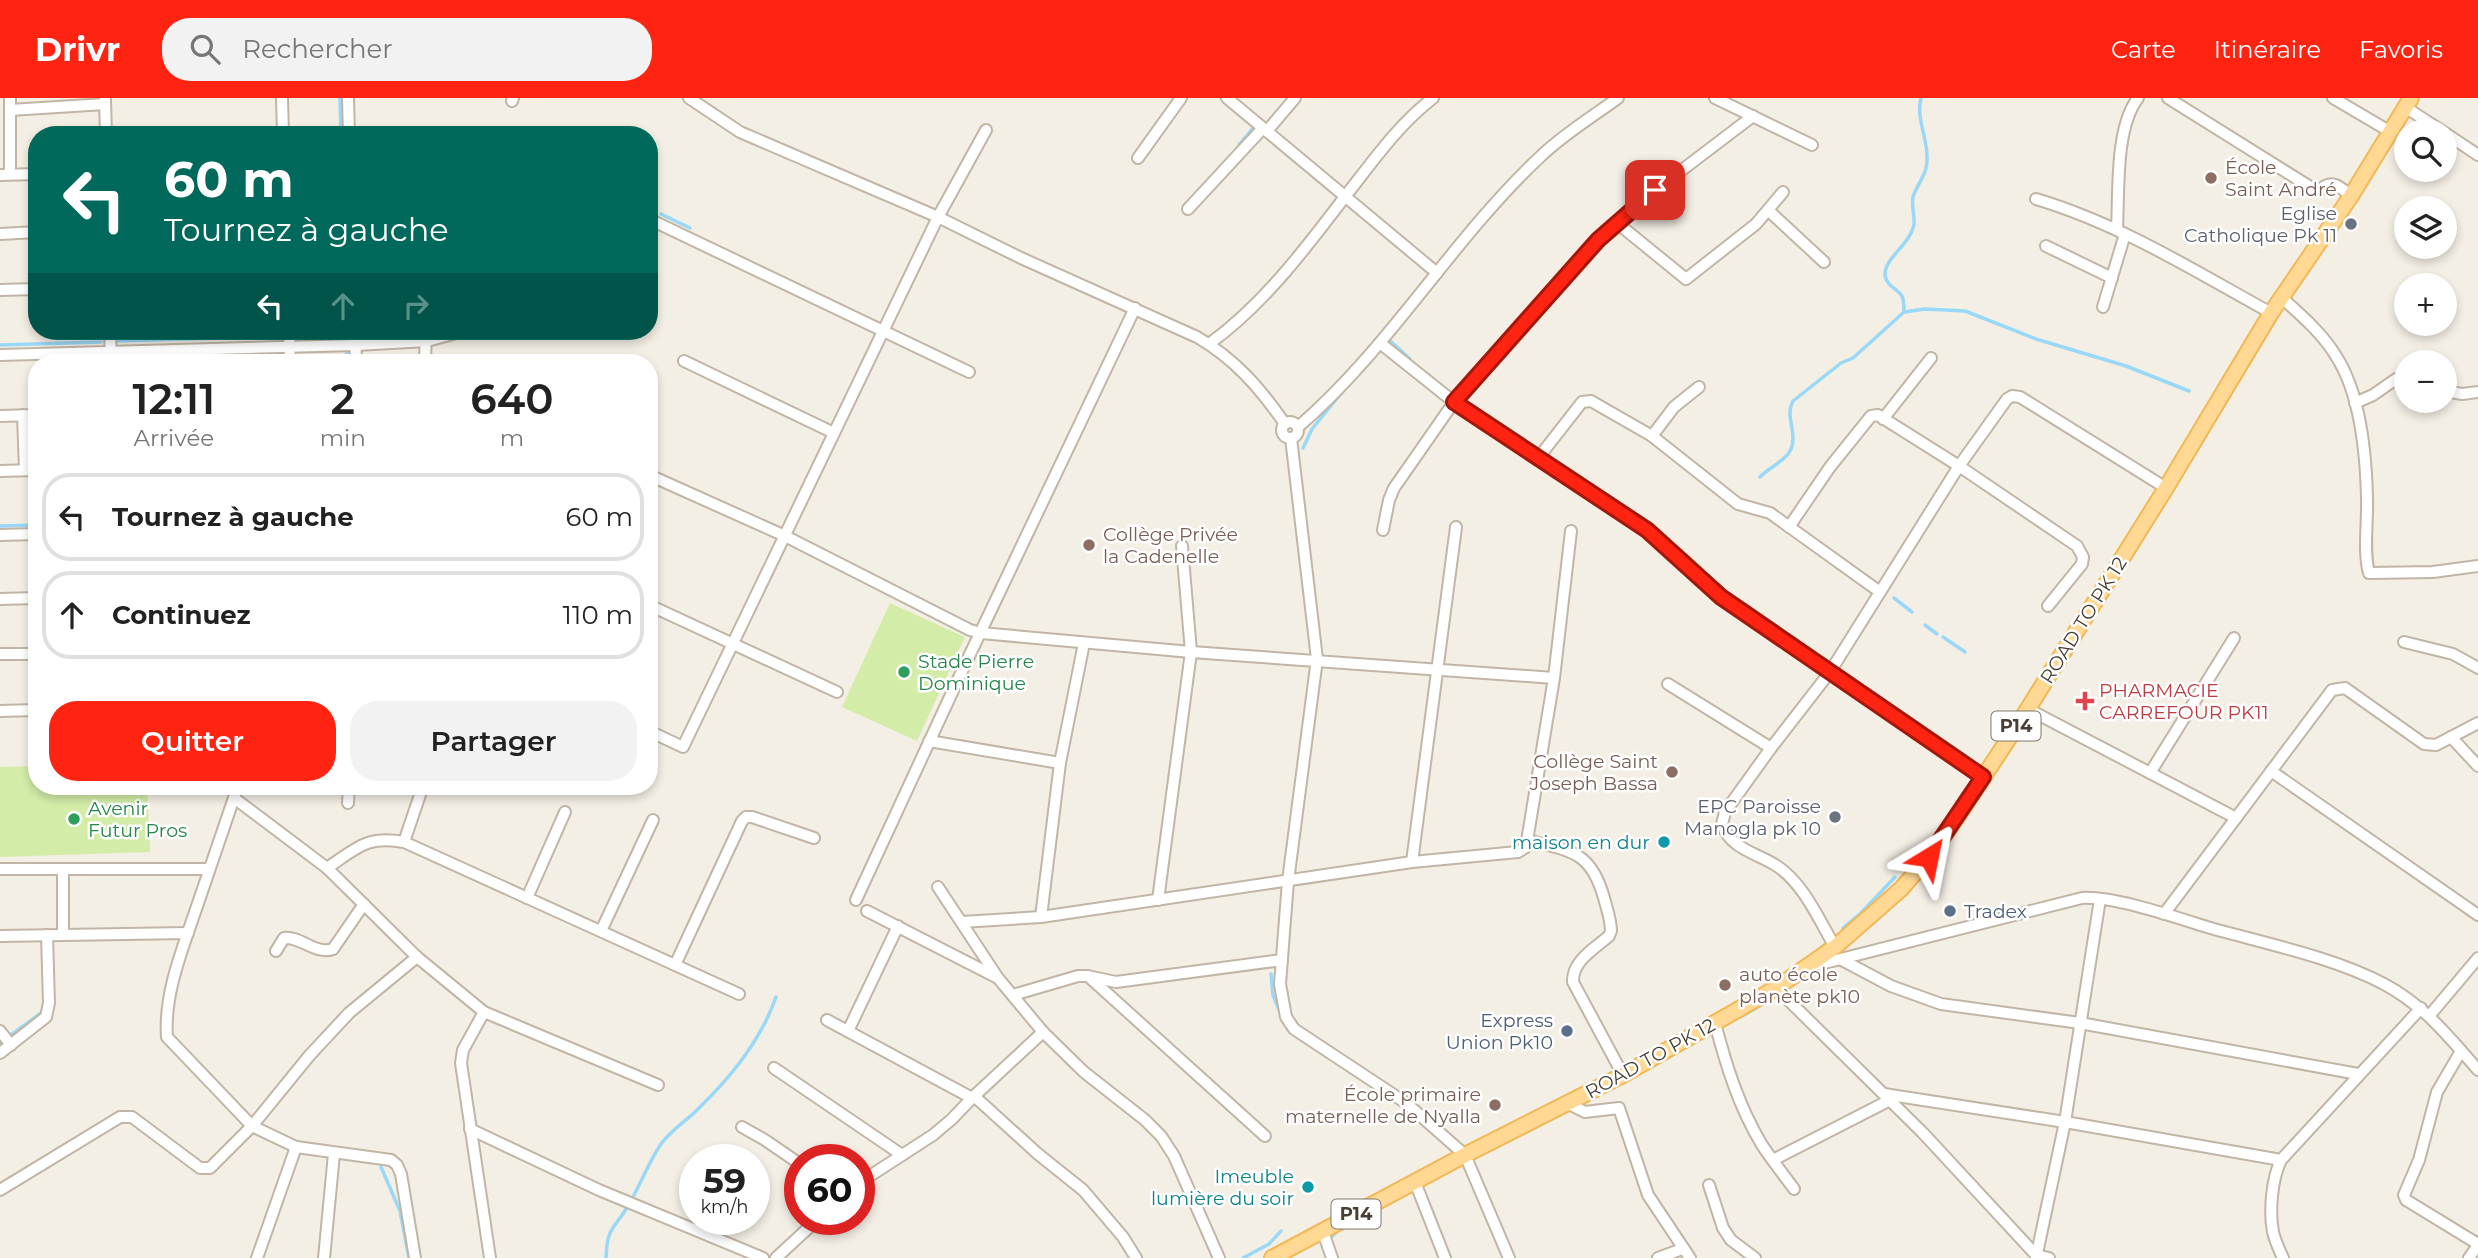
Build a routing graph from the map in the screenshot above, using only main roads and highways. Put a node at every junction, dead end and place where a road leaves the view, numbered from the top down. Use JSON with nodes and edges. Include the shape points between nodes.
{"nodes":[{"id":1,"x":2408,"y":103,"type":"edge"},
{"id":2,"x":1272,"y":1258,"type":"edge"}],
"edges":[{"from":1,"to":2,"type":"main road","name":"ROAD TO PK 12","number":"P14","via":[[2281,297],[1959,814],[1916,873],[1839,954],[1623,1075]]}]}
